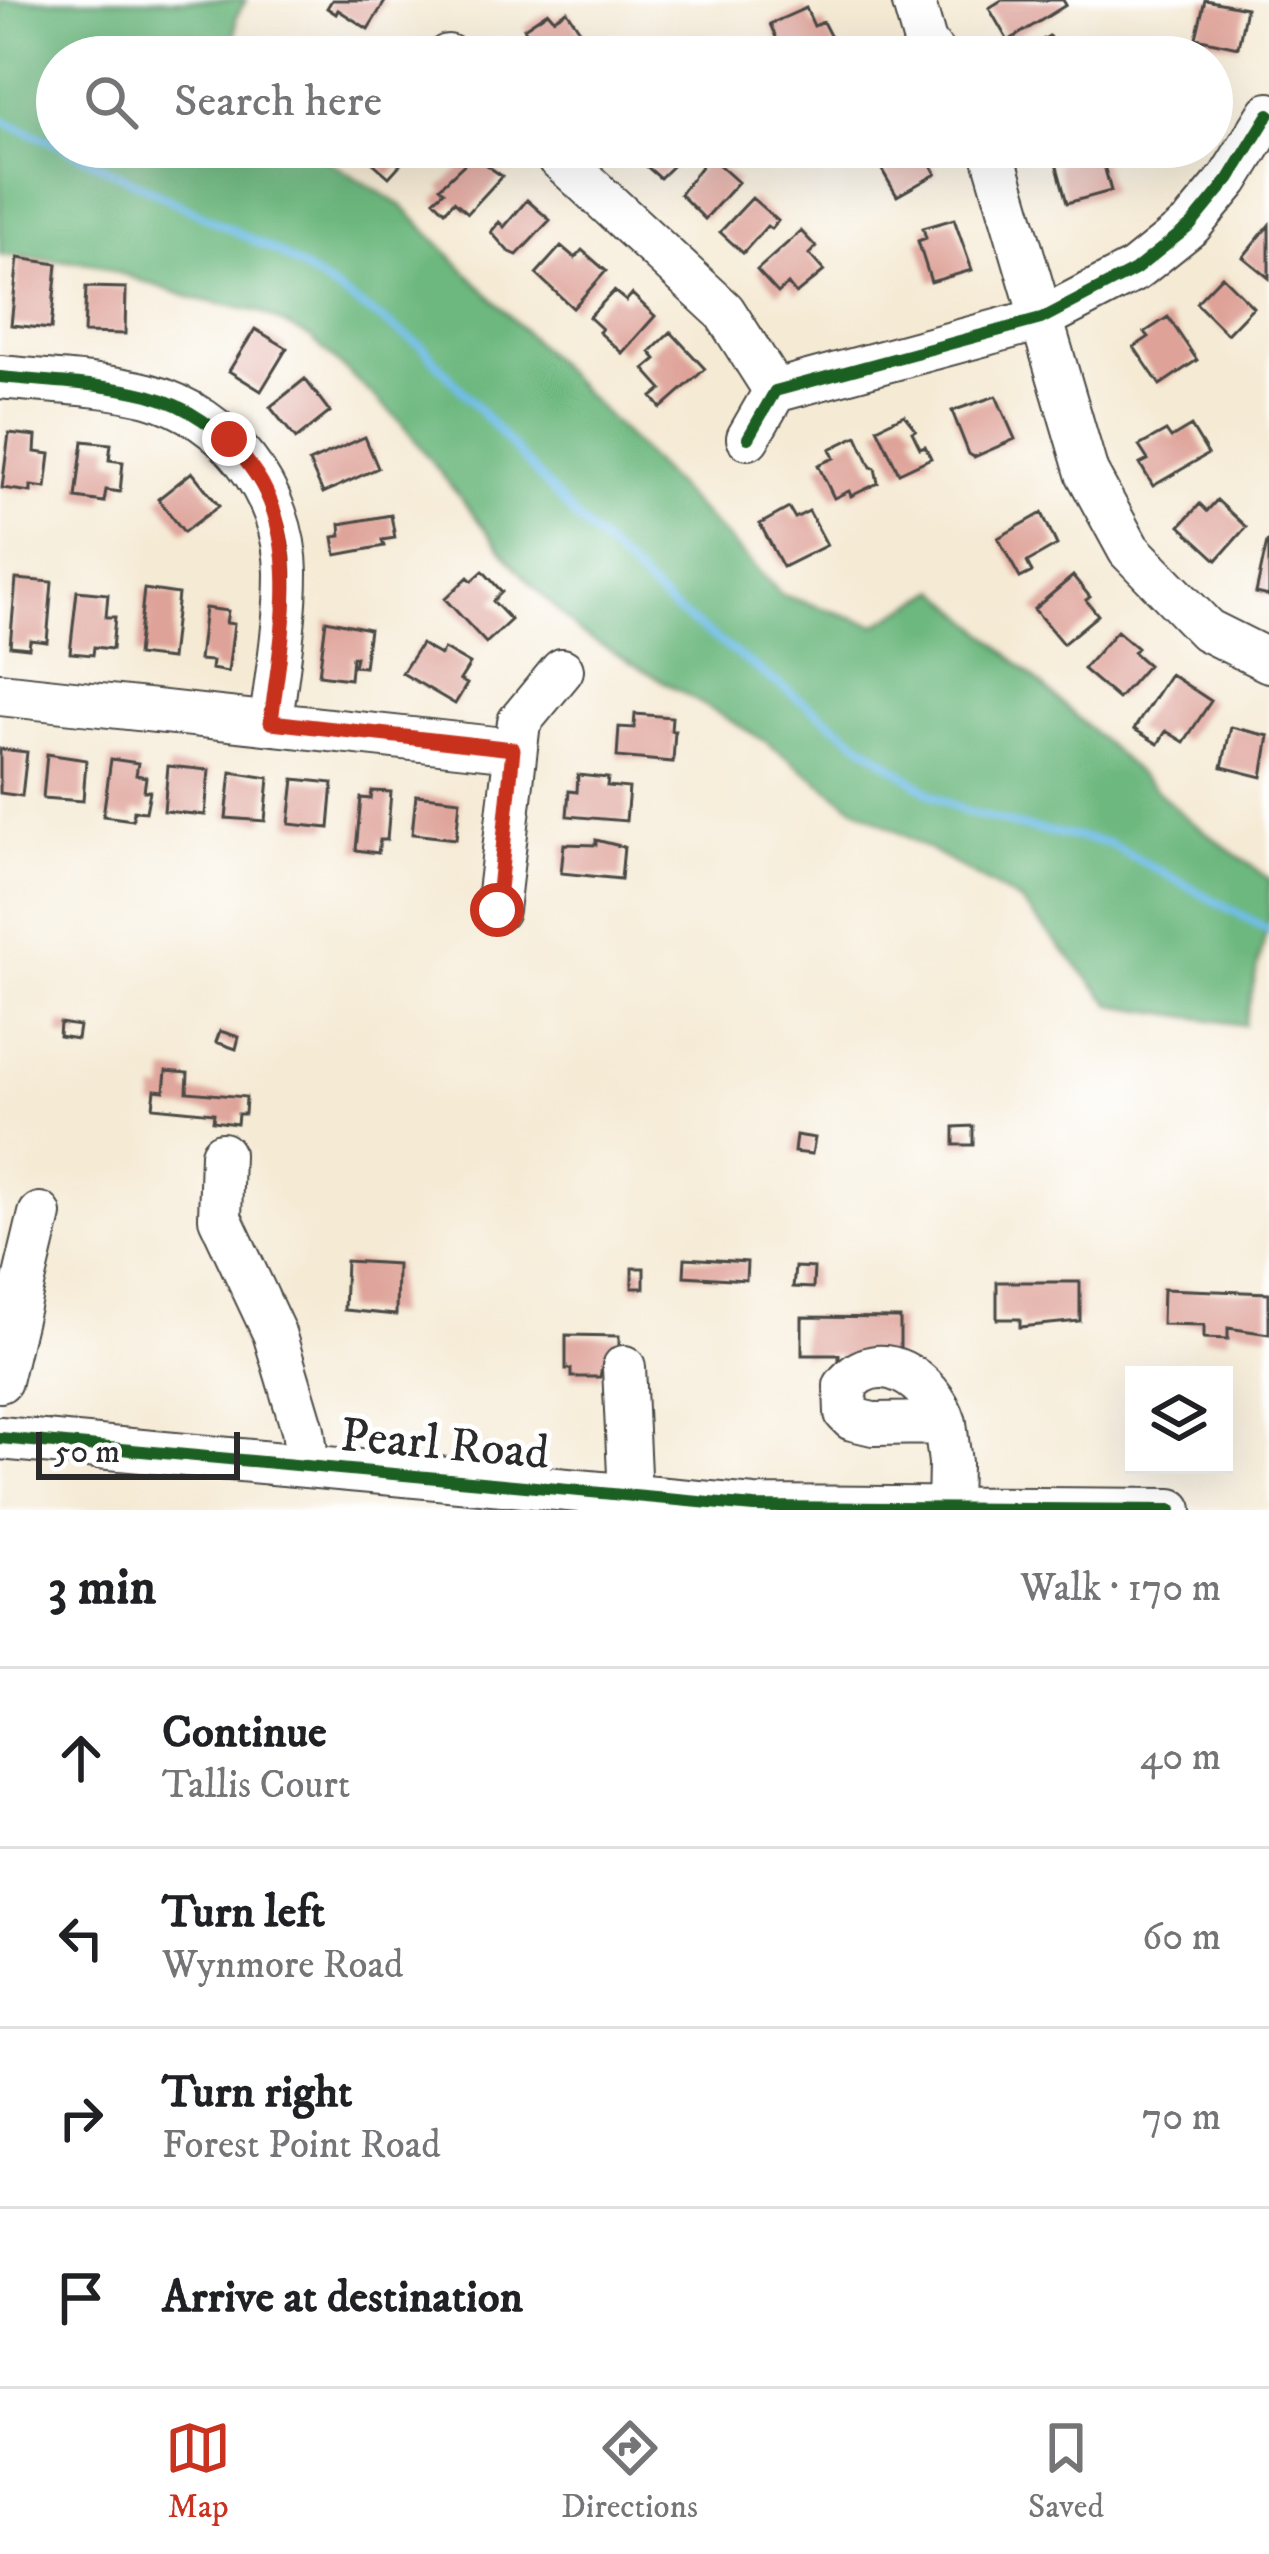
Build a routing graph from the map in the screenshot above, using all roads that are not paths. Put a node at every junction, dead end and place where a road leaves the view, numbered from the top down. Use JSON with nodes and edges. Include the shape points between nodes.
{"nodes":[{"id":1,"x":913,"y":0,"type":"edge"},
{"id":2,"x":923,"y":36,"type":"edge"},
{"id":3,"x":1269,"y":114,"type":"edge"},
{"id":4,"x":570,"y":168,"type":"edge"},
{"id":5,"x":997,"y":168,"type":"edge"},
{"id":6,"x":1041,"y":319,"type":"junction"},
{"id":7,"x":0,"y":377,"type":"edge"},
{"id":8,"x":775,"y":391,"type":"junction"},
{"id":9,"x":748,"y":438,"type":"dead end"},
{"id":10,"x":1269,"y":661,"type":"edge"},
{"id":11,"x":562,"y":670,"type":"dead end"},
{"id":12,"x":0,"y":694,"type":"edge"},
{"id":13,"x":271,"y":722,"type":"junction"},
{"id":14,"x":513,"y":749,"type":"junction"},
{"id":15,"x":497,"y":910,"type":"dead end"},
{"id":16,"x":222,"y":1154,"type":"dead end"},
{"id":17,"x":40,"y":1214,"type":"dead end"},
{"id":18,"x":625,"y":1366,"type":"dead end"},
{"id":19,"x":0,"y":1381,"type":"edge"},
{"id":20,"x":945,"y":1423,"type":"dead end"},
{"id":21,"x":0,"y":1438,"type":"edge"},
{"id":22,"x":308,"y":1466,"type":"junction"},
{"id":23,"x":630,"y":1496,"type":"junction"},
{"id":24,"x":950,"y":1508,"type":"edge"},
{"id":25,"x":1171,"y":1510,"type":"edge"}],
"edges":[{"from":1,"to":2,"type":"street"},
{"from":3,"to":6,"type":"street","via":[[1192,225],[1135,270]]},
{"from":4,"to":8,"type":"street","via":[[724,311]]},
{"from":5,"to":6,"type":"street"},
{"from":6,"to":8,"type":"street"},
{"from":6,"to":10,"type":"street","via":[[1088,473],[1129,550],[1207,630]]},
{"from":7,"to":13,"type":"street","via":[[147,395],[185,408],[229,439],[262,484],[286,568]]},
{"from":8,"to":9,"type":"street"},
{"from":11,"to":14,"type":"street","via":[[519,722]]},
{"from":12,"to":13,"type":"street"},
{"from":13,"to":14,"type":"street"},
{"from":14,"to":15,"type":"street"},
{"from":16,"to":22,"type":"street","via":[[220,1218],[274,1333]]},
{"from":17,"to":19,"type":"street"},
{"from":18,"to":23,"type":"street"},
{"from":20,"to":24,"type":"street"},
{"from":21,"to":22,"type":"street","name":"Pearl Road"},
{"from":22,"to":23,"type":"street","name":"Pearl Road"},
{"from":23,"to":24,"type":"street","name":"Pearl Road","via":[[754,1507]]},
{"from":24,"to":25,"type":"street","name":"Pearl Road"}]}
